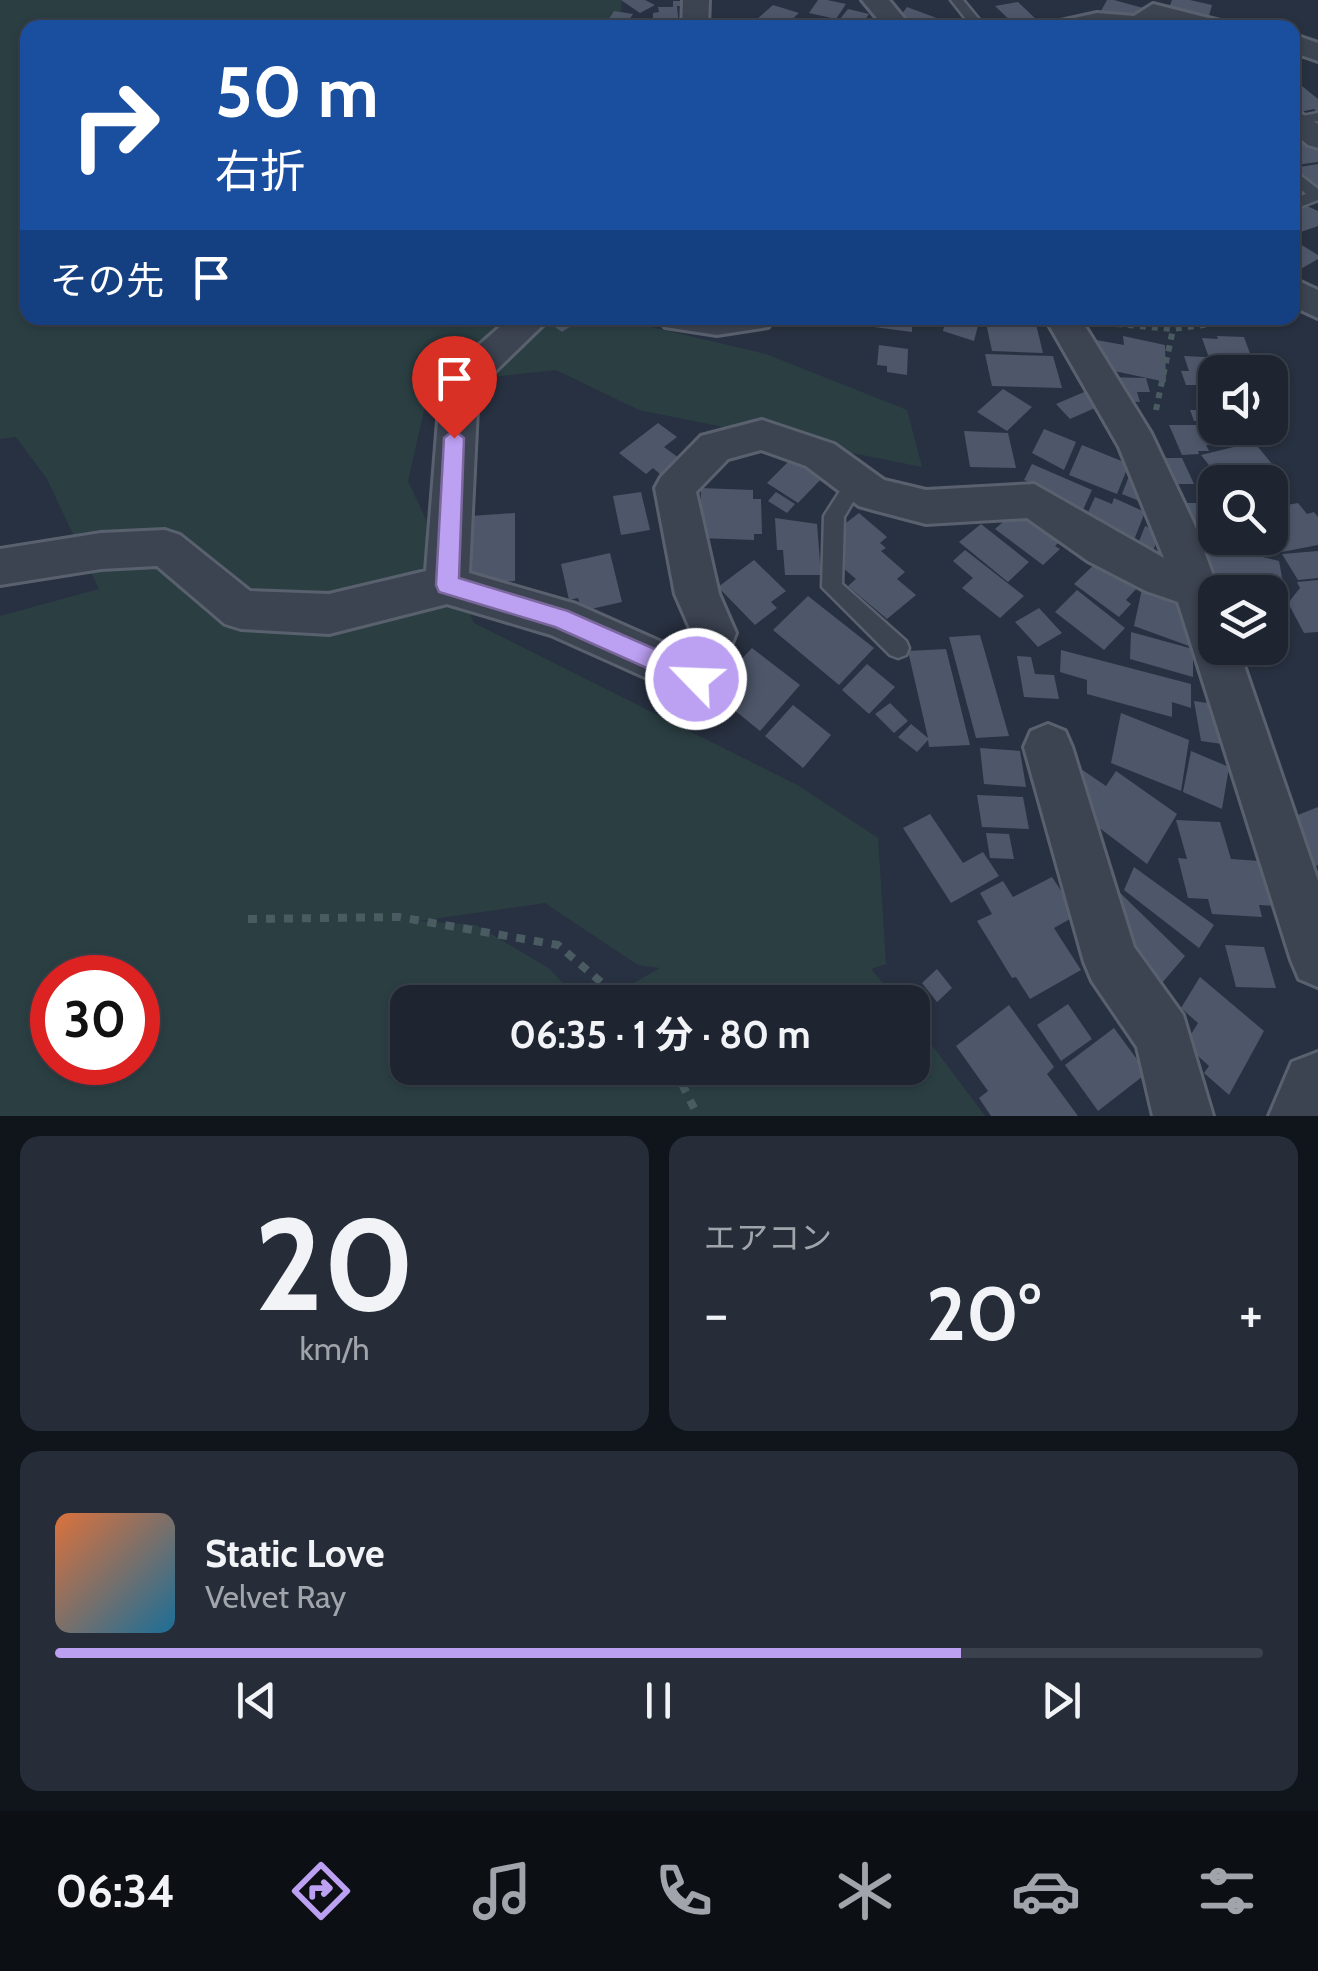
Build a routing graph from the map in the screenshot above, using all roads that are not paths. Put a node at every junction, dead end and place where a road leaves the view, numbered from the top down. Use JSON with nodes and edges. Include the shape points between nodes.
{"nodes":[{"id":1,"x":875,"y":0,"type":"edge"},
{"id":2,"x":958,"y":0,"type":"edge"},
{"id":3,"x":892,"y":20,"type":"edge"},
{"id":4,"x":974,"y":20,"type":"edge"},
{"id":5,"x":1144,"y":20,"type":"edge"},
{"id":6,"x":1184,"y":20,"type":"edge"},
{"id":7,"x":1300,"y":180,"type":"edge"},
{"id":8,"x":1300,"y":202,"type":"edge"},
{"id":9,"x":524,"y":325,"type":"edge"},
{"id":10,"x":1068,"y":325,"type":"edge"},
{"id":11,"x":856,"y":482,"type":"junction"},
{"id":12,"x":0,"y":567,"type":"edge"},
{"id":13,"x":447,"y":585,"type":"junction"},
{"id":14,"x":1196,"y":589,"type":"junction"},
{"id":15,"x":1198,"y":595,"type":"edge"},
{"id":16,"x":898,"y":648,"type":"dead end"},
{"id":17,"x":1221,"y":665,"type":"edge"},
{"id":18,"x":1048,"y":747,"type":"dead end"},
{"id":19,"x":1318,"y":960,"type":"edge"},
{"id":20,"x":1318,"y":1088,"type":"edge"},
{"id":21,"x":1183,"y":1116,"type":"edge"},
{"id":22,"x":1306,"y":1116,"type":"edge"}],
"edges":[{"from":1,"to":3,"type":"street"},
{"from":2,"to":4,"type":"lane"},
{"from":5,"to":6,"type":"street","via":[[1153,12]]},
{"from":7,"to":8,"type":"lane","via":[[1316,195]]},
{"from":9,"to":13,"type":"street","via":[[460,383]]},
{"from":10,"to":14,"type":"street","via":[[1126,424]]},
{"from":11,"to":13,"type":"street","via":[[820,455],[762,435],[714,447],[675,488],[698,594],[714,633],[696,679],[560,618]]},
{"from":11,"to":14,"type":"street","via":[[872,494],[926,507],[1034,501],[1102,548]]},
{"from":11,"to":16,"type":"lane","via":[[834,516],[832,588]]},
{"from":12,"to":13,"type":"street","via":[[165,548],[241,610],[330,614]]},
{"from":14,"to":15,"type":"street"},
{"from":17,"to":19,"type":"street"},
{"from":18,"to":21,"type":"street","via":[[1111,962],[1163,1035]]},
{"from":20,"to":22,"type":"street"}]}
